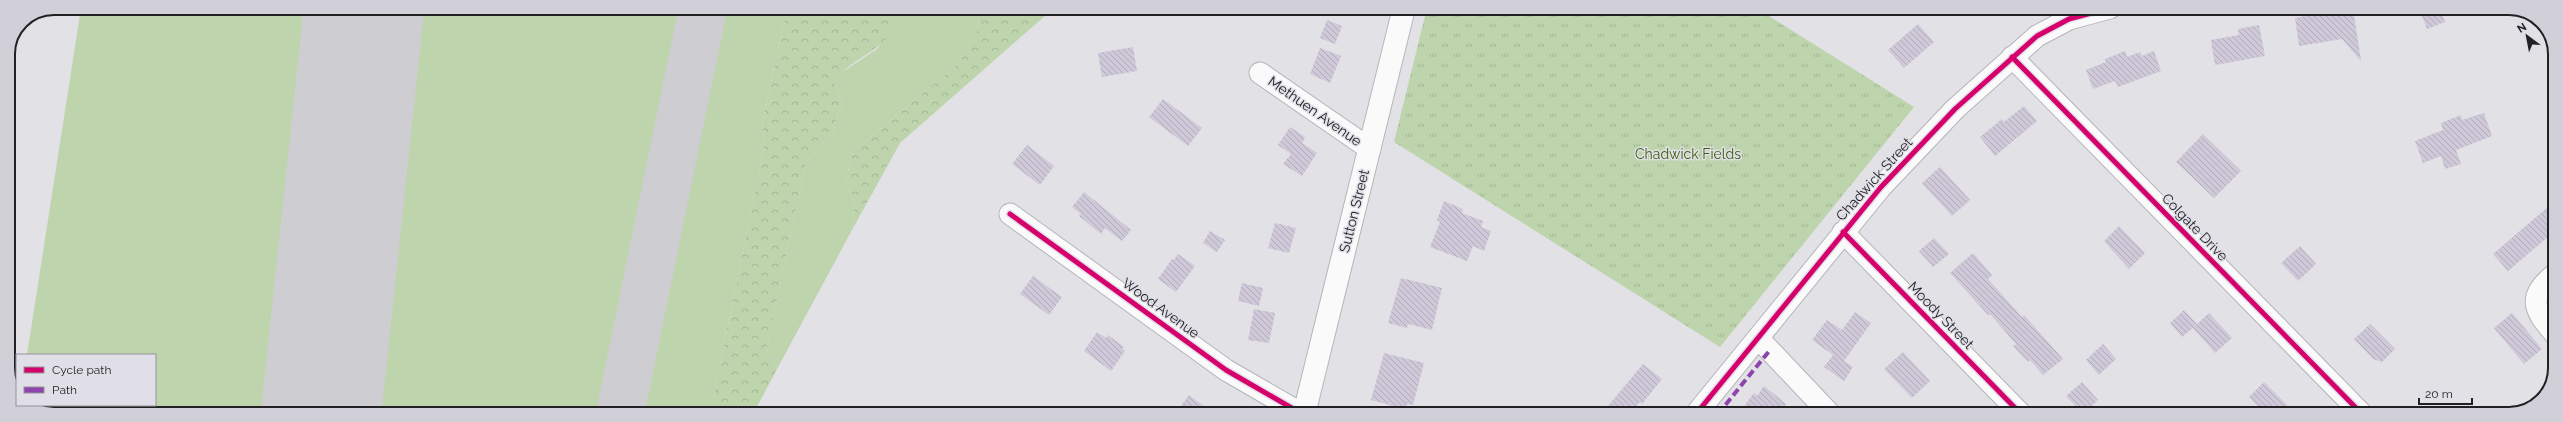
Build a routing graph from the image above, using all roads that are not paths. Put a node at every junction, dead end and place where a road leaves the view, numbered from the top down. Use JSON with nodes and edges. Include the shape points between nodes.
{"nodes":[{"id":1,"x":1402,"y":15,"type":"edge"},
{"id":2,"x":2084,"y":15,"type":"edge"},
{"id":3,"x":2012,"y":56,"type":"junction"},
{"id":4,"x":1260,"y":73,"type":"dead end"},
{"id":5,"x":1370,"y":149,"type":"junction"},
{"id":6,"x":1010,"y":214,"type":"dead end"},
{"id":7,"x":1843,"y":232,"type":"junction"},
{"id":8,"x":2548,"y":282,"type":"edge"},
{"id":9,"x":2548,"y":326,"type":"edge"},
{"id":10,"x":1759,"y":339,"type":"junction"},
{"id":11,"x":1291,"y":407,"type":"edge"},
{"id":12,"x":1305,"y":407,"type":"edge"},
{"id":13,"x":1702,"y":407,"type":"edge"},
{"id":14,"x":1823,"y":407,"type":"edge"},
{"id":15,"x":2014,"y":407,"type":"edge"},
{"id":16,"x":2355,"y":407,"type":"edge"}],
"edges":[{"from":1,"to":5,"type":"highway","name":"Sutton Street"},
{"from":2,"to":3,"type":"street","name":"Chadwick Street","via":[[2069,19],[2037,36]]},
{"from":3,"to":7,"type":"street","name":"Chadwick Street","via":[[1912,153]]},
{"from":3,"to":16,"type":"street","name":"Colgate Drive"},
{"from":4,"to":5,"type":"street","name":"Methuen Avenue"},
{"from":5,"to":12,"type":"highway","name":"Sutton Street"},
{"from":6,"to":11,"type":"street","name":"Wood Avenue","via":[[1226,370]]},
{"from":7,"to":10,"type":"street","name":"Chadwick Street"},
{"from":7,"to":15,"type":"street","name":"Moody Street"},
{"from":8,"to":9,"type":"street","via":[[2537,294],[2535,306],[2539,316]]},
{"from":10,"to":13,"type":"street","name":"Chadwick Street"},
{"from":10,"to":14,"type":"street"}]}
